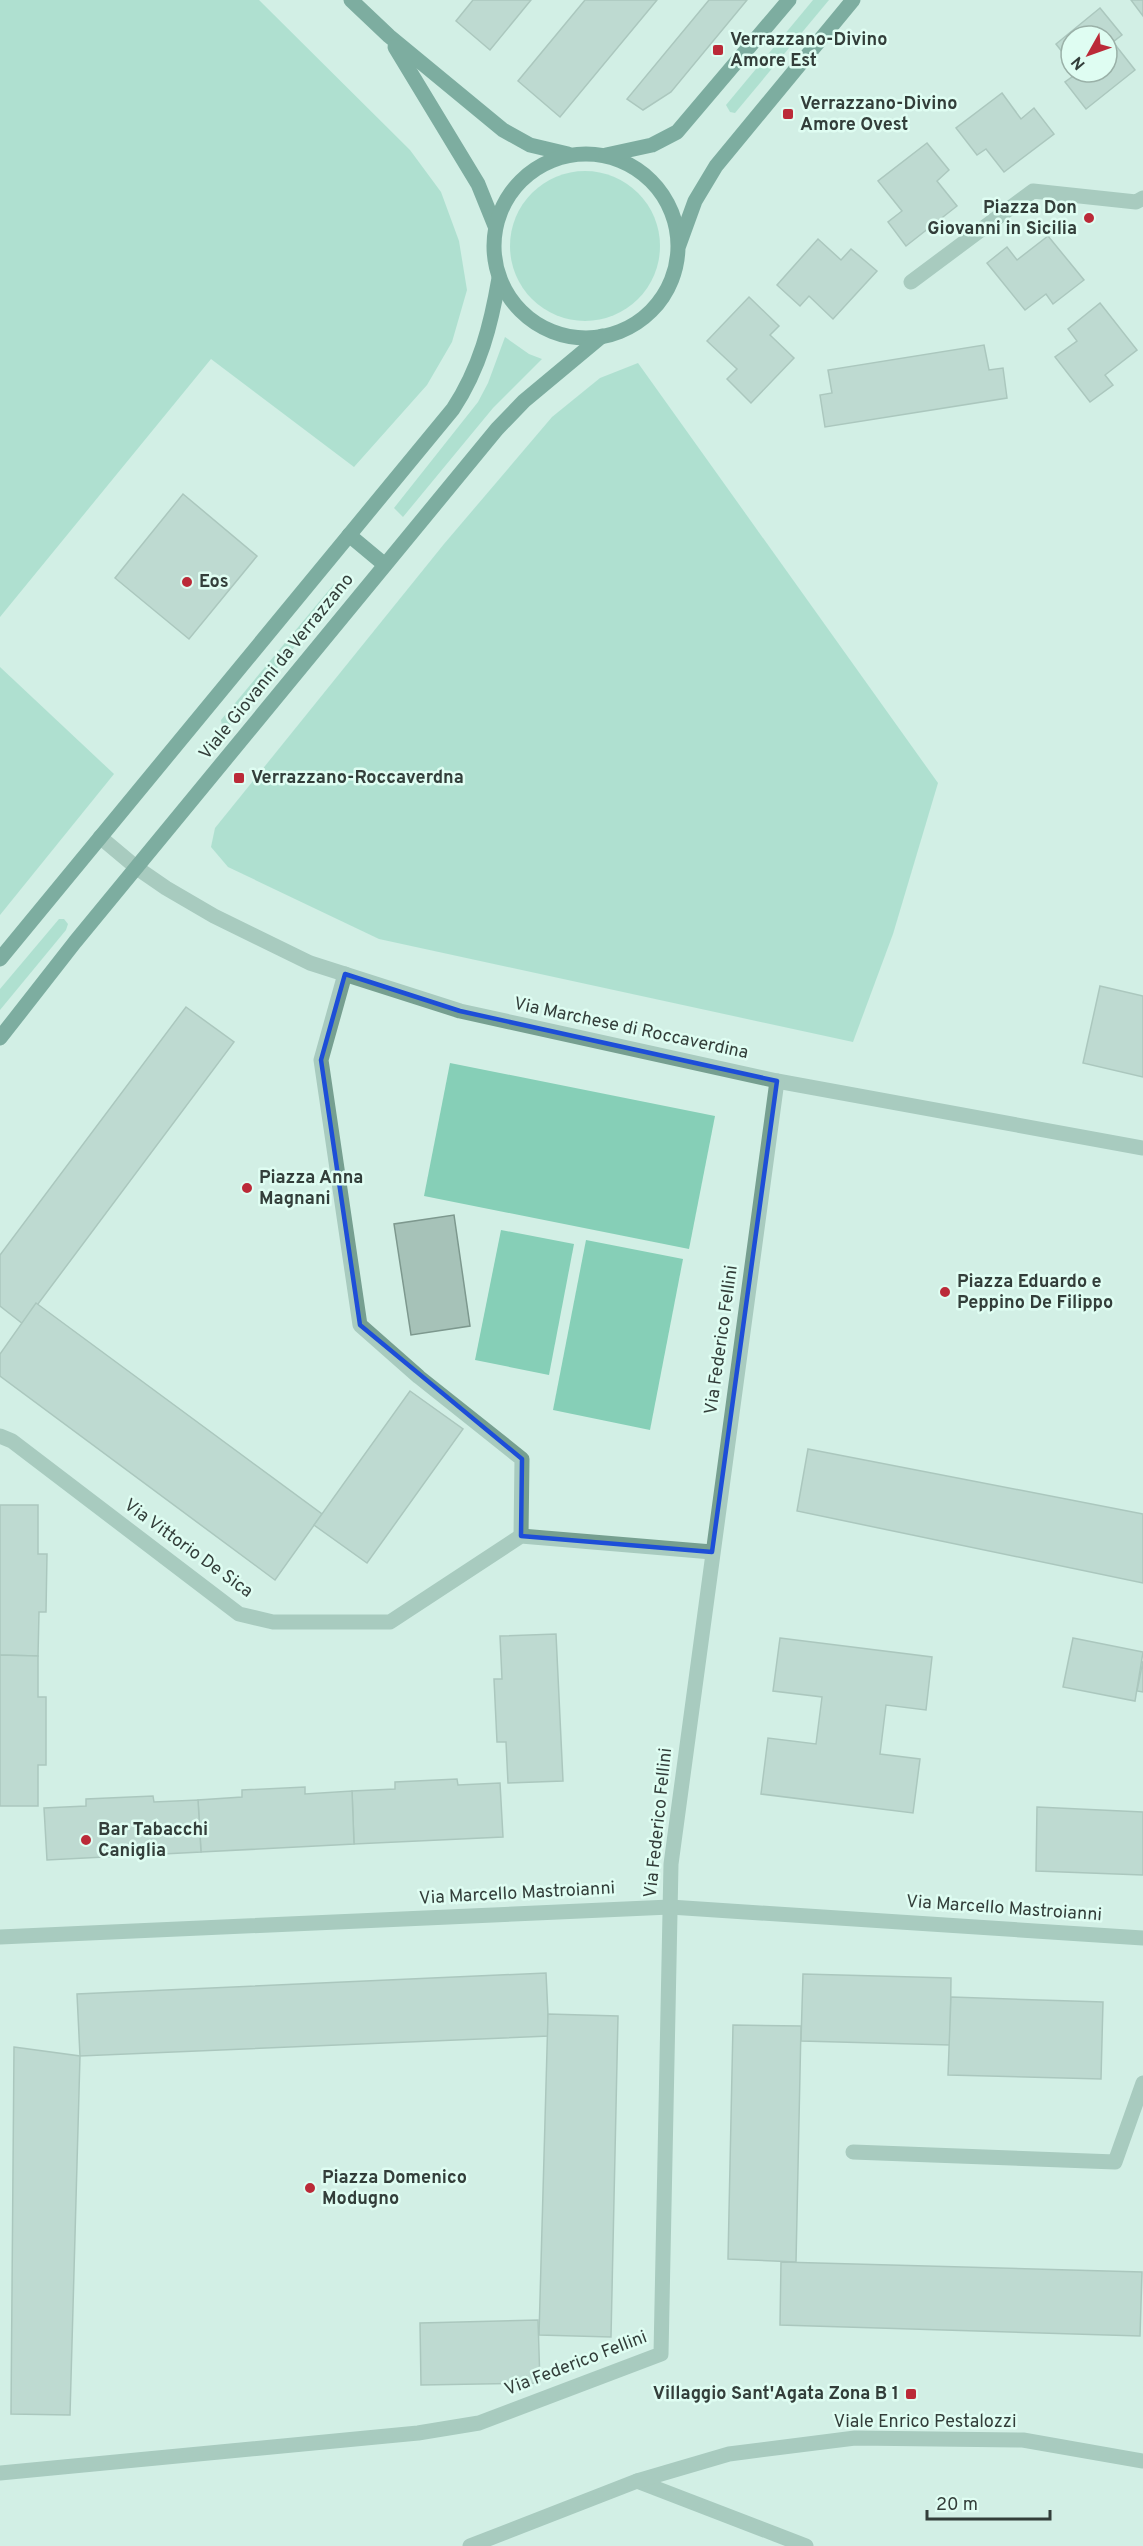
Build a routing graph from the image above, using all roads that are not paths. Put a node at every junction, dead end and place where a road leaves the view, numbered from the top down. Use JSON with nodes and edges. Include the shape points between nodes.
{"nodes":[{"id":1,"x":351,"y":0,"type":"edge"},
{"id":2,"x":789,"y":0,"type":"edge"},
{"id":3,"x":853,"y":0,"type":"edge"},
{"id":4,"x":389,"y":36,"type":"junction"},
{"id":5,"x":569,"y":154,"type":"junction"},
{"id":6,"x":606,"y":155,"type":"junction"},
{"id":7,"x":1143,"y":198,"type":"edge"},
{"id":8,"x":495,"y":225,"type":"junction"},
{"id":9,"x":678,"y":247,"type":"junction"},
{"id":10,"x":499,"y":278,"type":"junction"},
{"id":11,"x":912,"y":282,"type":"dead end"},
{"id":12,"x":602,"y":336,"type":"junction"},
{"id":13,"x":349,"y":535,"type":"junction"},
{"id":14,"x":385,"y":565,"type":"junction"},
{"id":15,"x":100,"y":837,"type":"junction"},
{"id":16,"x":137,"y":868,"type":"junction"},
{"id":17,"x":0,"y":959,"type":"edge"},
{"id":18,"x":345,"y":974,"type":"junction"},
{"id":19,"x":0,"y":1038,"type":"edge"},
{"id":20,"x":777,"y":1081,"type":"junction"},
{"id":21,"x":1143,"y":1148,"type":"edge"},
{"id":22,"x":0,"y":1436,"type":"edge"},
{"id":23,"x":521,"y":1536,"type":"junction"},
{"id":24,"x":712,"y":1552,"type":"junction"},
{"id":25,"x":670,"y":1907,"type":"junction"},
{"id":26,"x":0,"y":1937,"type":"edge"},
{"id":27,"x":1143,"y":1938,"type":"edge"},
{"id":28,"x":1143,"y":2083,"type":"edge"},
{"id":29,"x":853,"y":2152,"type":"dead end"},
{"id":30,"x":1143,"y":2461,"type":"edge"},
{"id":31,"x":0,"y":2473,"type":"edge"},
{"id":32,"x":637,"y":2481,"type":"junction"},
{"id":33,"x":470,"y":2546,"type":"edge"},
{"id":34,"x":806,"y":2546,"type":"edge"}],
"edges":[{"from":1,"to":4,"type":"main road"},
{"from":2,"to":6,"type":"main road","via":[[677,132],[652,146]]},
{"from":3,"to":9,"type":"main road","via":[[716,166],[695,201]]},
{"from":4,"to":5,"type":"main road","via":[[503,130],[530,145]]},
{"from":4,"to":8,"type":"main road","via":[[478,184]]},
{"from":5,"to":6,"type":"main road"},
{"from":5,"to":8,"type":"main road","via":[[548,160],[514,187]]},
{"from":6,"to":9,"type":"main road","via":[[626,162],[658,188],[676,226]]},
{"from":7,"to":11,"type":"street","via":[[1136,202],[1033,191]]},
{"from":8,"to":10,"type":"main road","via":[[493,243]]},
{"from":9,"to":12,"type":"main road","via":[[672,279],[656,306],[632,326]]},
{"from":10,"to":12,"type":"main road","via":[[519,309],[548,330],[584,338]]},
{"from":10,"to":13,"type":"main road","name":"Viale Giovanni da Verrazzano","via":[[489,330],[468,386],[453,410]]},
{"from":12,"to":14,"type":"main road","name":"Viale Giovanni da Verrazzano","via":[[504,422]]},
{"from":13,"to":14,"type":"main road"},
{"from":13,"to":15,"type":"main road","name":"Viale Giovanni da Verrazzano"},
{"from":14,"to":16,"type":"main road","name":"Viale Giovanni da Verrazzano"},
{"from":15,"to":16,"type":"street","name":"Via Marchese di Roccaverdina"},
{"from":15,"to":17,"type":"main road","name":"Viale Giovanni da Verrazzano"},
{"from":16,"to":18,"type":"street","name":"Via Marchese di Roccaverdina","via":[[214,916],[310,963]]},
{"from":16,"to":19,"type":"main road","name":"Viale Giovanni da Verrazzano"},
{"from":18,"to":20,"type":"street","name":"Via Marchese di Roccaverdina","via":[[460,1011]]},
{"from":18,"to":23,"type":"street","via":[[321,1060],[360,1325],[418,1377],[522,1459]]},
{"from":20,"to":21,"type":"street","name":"Via Marchese di Roccaverdina"},
{"from":20,"to":24,"type":"street","name":"Via Federico Fellini"},
{"from":22,"to":23,"type":"street","name":"Via Vittorio De Sica","via":[[12,1441],[239,1614],[273,1622],[390,1622]]},
{"from":23,"to":24,"type":"street"},
{"from":24,"to":25,"type":"street","name":"Via Federico Fellini","via":[[671,1864]]},
{"from":25,"to":26,"type":"street","name":"Via Marcello Mastroianni"},
{"from":25,"to":27,"type":"street","name":"Via Marcello Mastroianni"},
{"from":25,"to":31,"type":"street","name":"Via Federico Fellini","via":[[661,2354],[479,2422],[418,2433]]},
{"from":28,"to":29,"type":"street","via":[[1115,2162]]},
{"from":30,"to":32,"type":"street","name":"Viale Enrico Pestalozzi","via":[[1023,2440],[855,2438],[729,2454]]},
{"from":32,"to":33,"type":"street","name":"Viale Enrico Pestalozzi"},
{"from":32,"to":34,"type":"street"}]}
